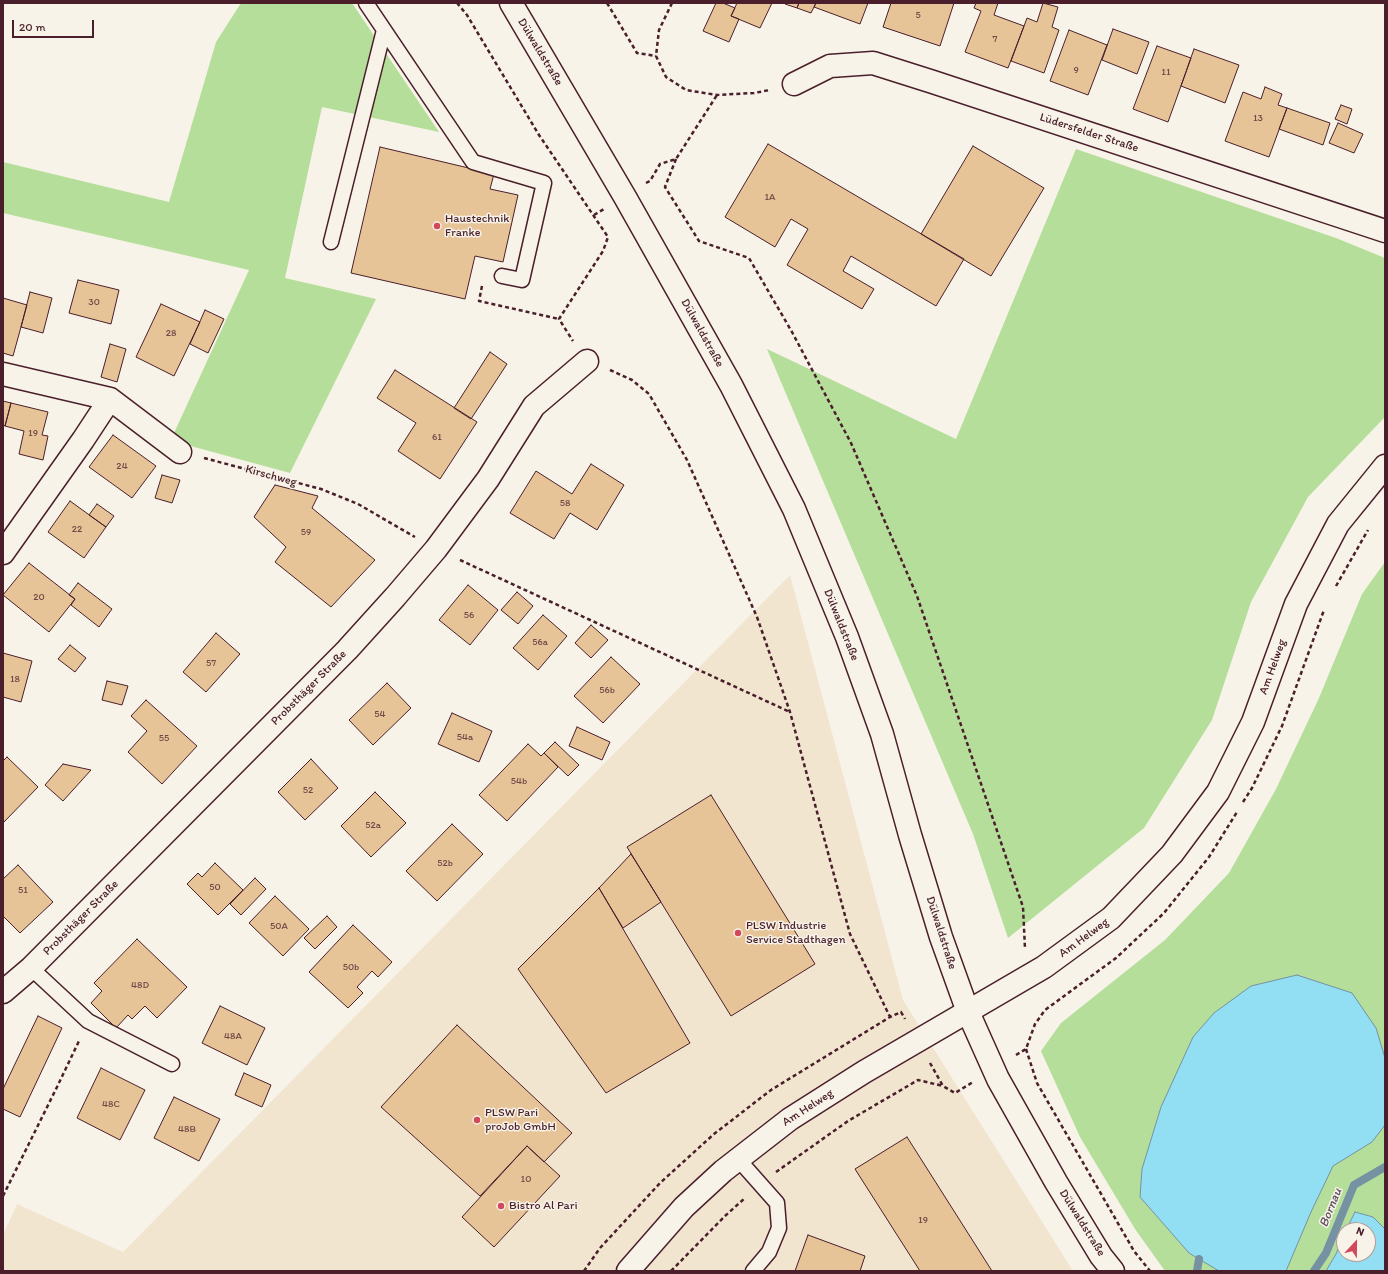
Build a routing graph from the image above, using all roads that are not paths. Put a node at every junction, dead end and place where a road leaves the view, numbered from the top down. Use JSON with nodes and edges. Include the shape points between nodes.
{"nodes":[{"id":1,"x":366,"y":3,"type":"edge"},
{"id":2,"x":511,"y":3,"type":"edge"},
{"id":3,"x":384,"y":30,"type":"junction"},
{"id":4,"x":794,"y":84,"type":"road end"},
{"id":5,"x":1385,"y":231,"type":"edge"},
{"id":6,"x":332,"y":242,"type":"dead end"},
{"id":7,"x":502,"y":276,"type":"dead end"},
{"id":8,"x":587,"y":361,"type":"road end"},
{"id":9,"x":3,"y":374,"type":"edge"},
{"id":10,"x":110,"y":399,"type":"junction"},
{"id":11,"x":180,"y":452,"type":"road end"},
{"id":12,"x":1385,"y":466,"type":"edge"},
{"id":13,"x":3,"y":553,"type":"edge"},
{"id":14,"x":31,"y":968,"type":"junction"},
{"id":15,"x":3,"y":992,"type":"edge"},
{"id":16,"x":968,"y":1012,"type":"junction"},
{"id":17,"x":172,"y":1064,"type":"dead end"},
{"id":18,"x":738,"y":1159,"type":"junction"},
{"id":19,"x":628,"y":1271,"type":"edge"},
{"id":20,"x":752,"y":1271,"type":"edge"},
{"id":21,"x":1113,"y":1271,"type":"edge"}],
"edges":[{"from":1,"to":3,"type":"lane"},
{"from":2,"to":16,"type":"street","name":"Dülwaldstraße","via":[[625,196],[731,385],[794,510],[847,637],[882,734],[941,937]]},
{"from":3,"to":6,"type":"lane"},
{"from":3,"to":7,"type":"lane","via":[[473,162],[544,183],[522,280]]},
{"from":4,"to":5,"type":"street","name":"Lüdersfelder Straße","via":[[830,66],[873,64]]},
{"from":8,"to":14,"type":"street","name":"Probsthäger Straße","via":[[534,406],[488,479],[436,549],[347,650]]},
{"from":9,"to":10,"type":"street"},
{"from":10,"to":11,"type":"street"},
{"from":10,"to":13,"type":"street"},
{"from":12,"to":16,"type":"street","name":"Am Helweg","via":[[1338,524],[1296,604],[1253,722],[1218,792],[1172,854],[1111,918],[1038,972]]},
{"from":14,"to":15,"type":"street","name":"Probsthäger Straße"},
{"from":14,"to":17,"type":"lane","via":[[88,1021]]},
{"from":16,"to":18,"type":"street","name":"Am Helweg","via":[[790,1119]]},
{"from":16,"to":21,"type":"street","name":"Dülwaldstraße","via":[[993,1070],[1056,1182],[1101,1256]]},
{"from":18,"to":19,"type":"street","name":"Am Helweg","via":[[684,1207]]},
{"from":18,"to":20,"type":"lane","via":[[777,1203],[779,1228],[770,1252]]}]}
